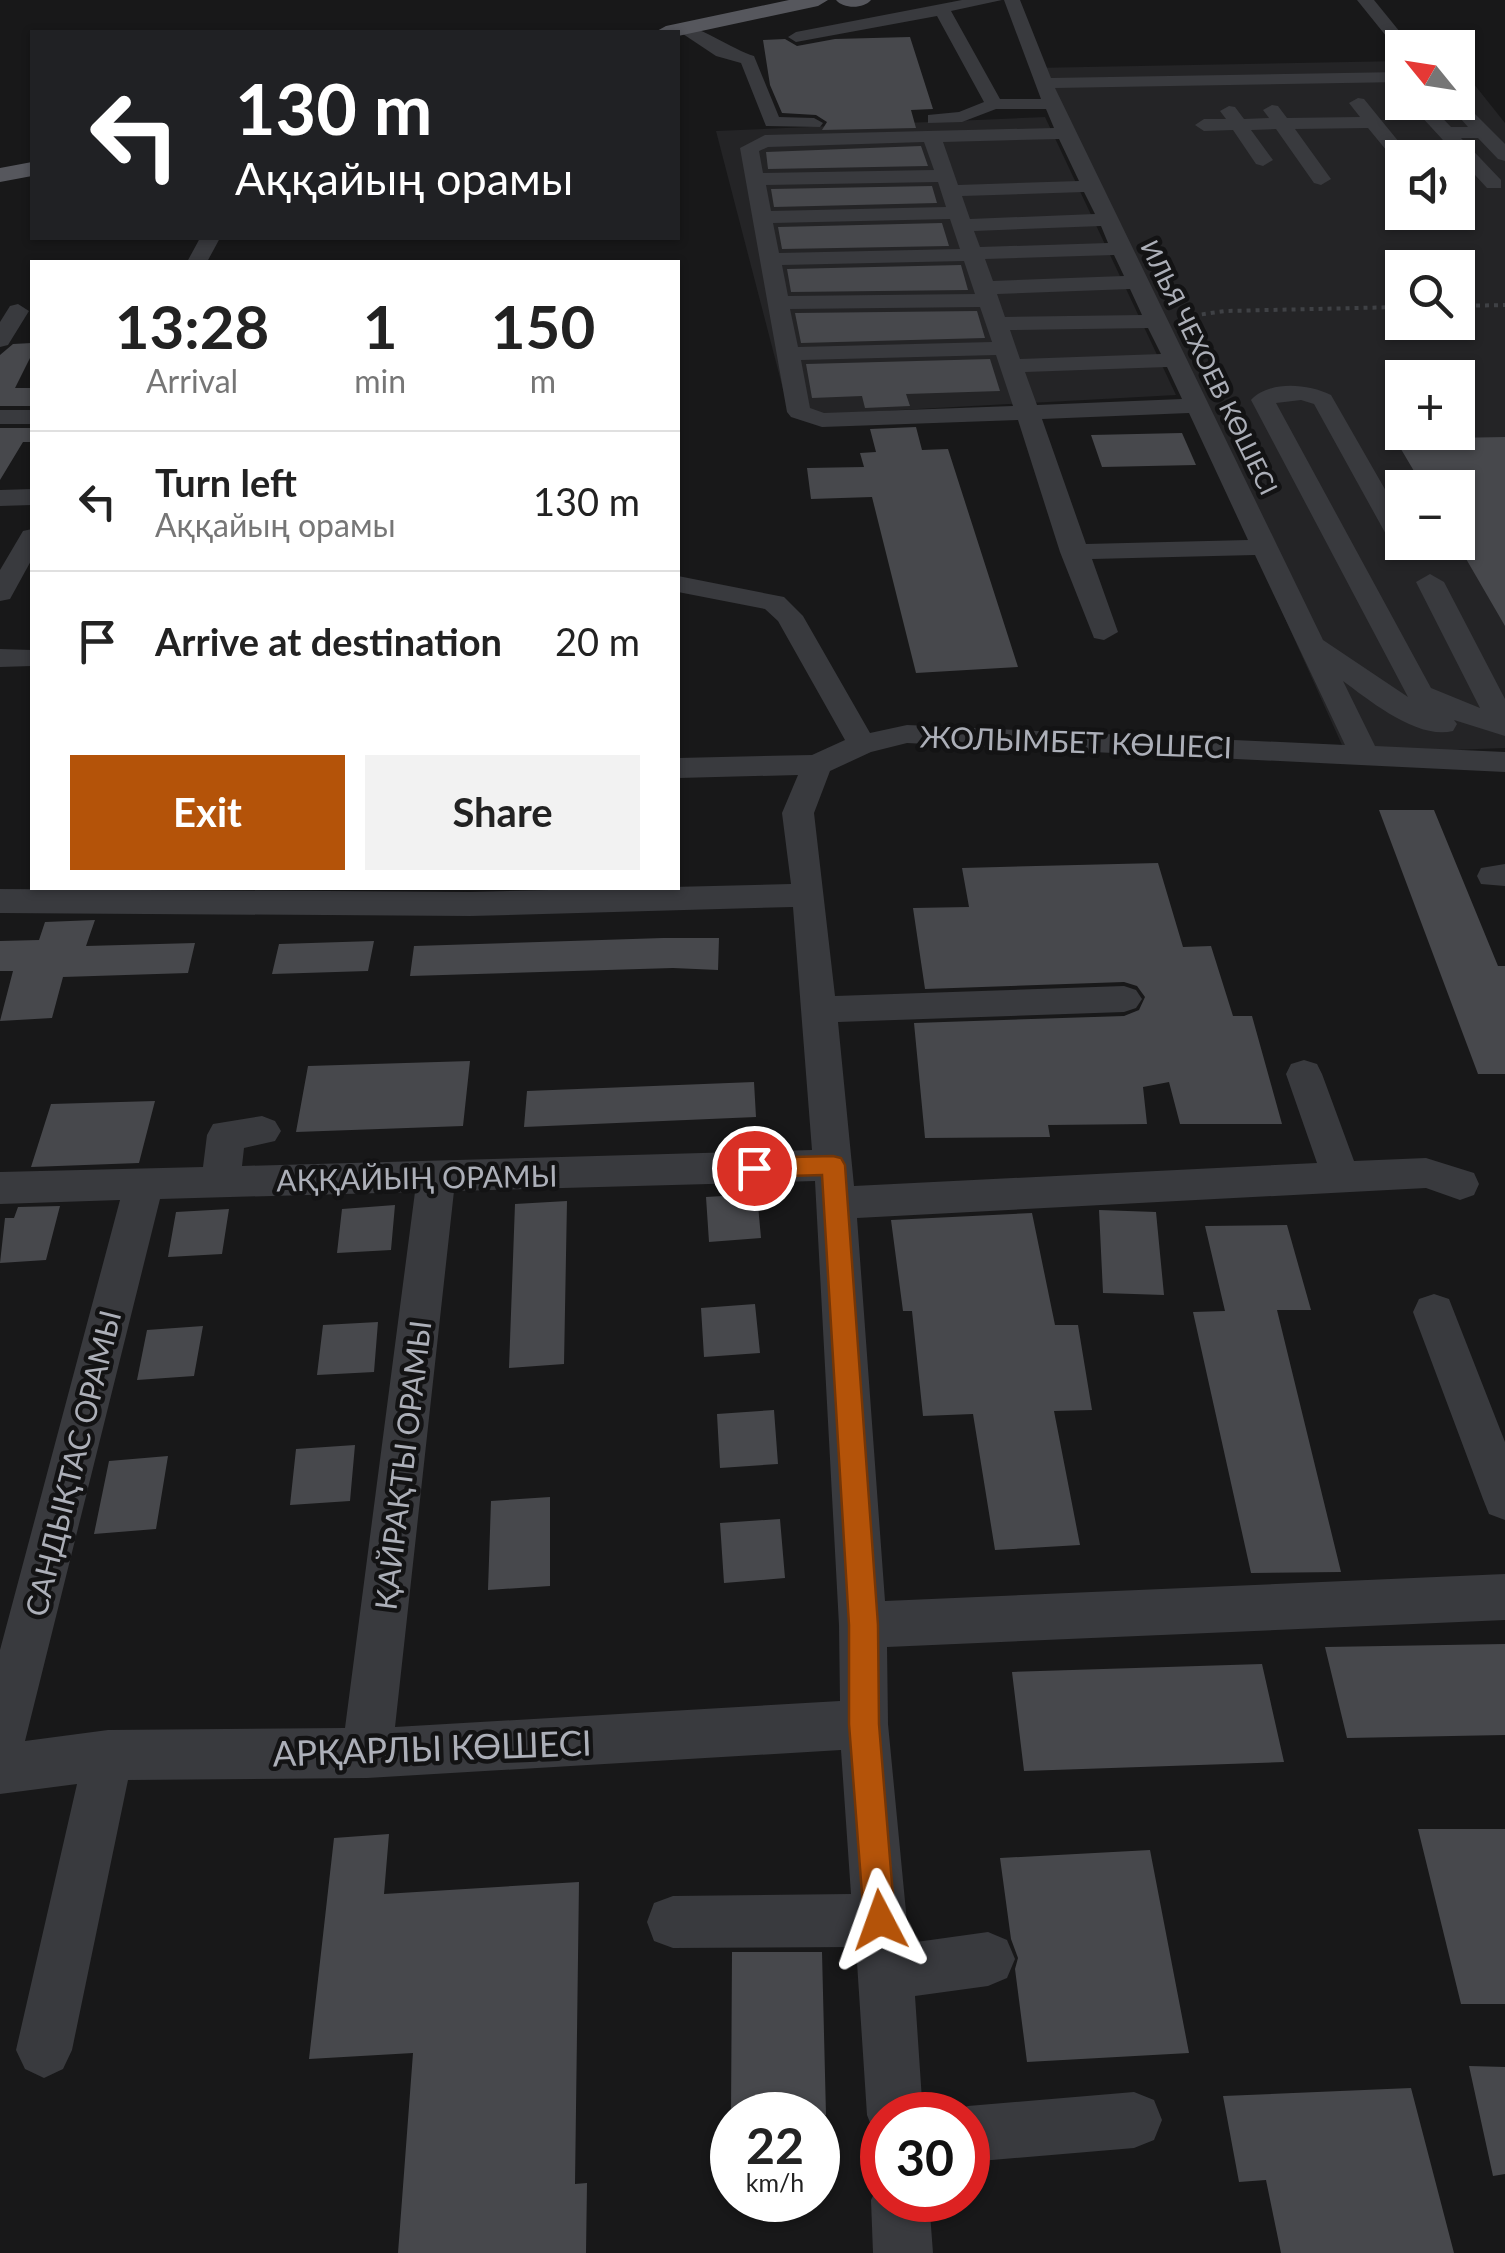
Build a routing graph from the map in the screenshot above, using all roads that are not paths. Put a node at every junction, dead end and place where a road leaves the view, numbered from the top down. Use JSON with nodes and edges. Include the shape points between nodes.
{"nodes":[{"id":1,"x":818,"y":0,"type":"edge"},
{"id":2,"x":846,"y":0,"type":"edge"},
{"id":3,"x":861,"y":0,"type":"edge"},
{"id":4,"x":994,"y":0,"type":"edge"},
{"id":5,"x":1012,"y":0,"type":"edge"},
{"id":6,"x":1365,"y":0,"type":"edge"},
{"id":7,"x":934,"y":9,"type":"junction"},
{"id":8,"x":676,"y":30,"type":"edge"},
{"id":9,"x":1391,"y":30,"type":"edge"},
{"id":10,"x":680,"y":32,"type":"edge"},
{"id":11,"x":796,"y":36,"type":"dead end"},
{"id":12,"x":1337,"y":78,"type":"junction"},
{"id":13,"x":1207,"y":80,"type":"junction"},
{"id":14,"x":1250,"y":80,"type":"junction"},
{"id":15,"x":1385,"y":80,"type":"edge"},
{"id":16,"x":1047,"y":94,"type":"junction"},
{"id":17,"x":1311,"y":101,"type":"junction"},
{"id":18,"x":994,"y":104,"type":"junction"},
{"id":19,"x":1434,"y":120,"type":"edge"},
{"id":20,"x":1472,"y":120,"type":"edge"},
{"id":21,"x":1374,"y":122,"type":"junction"},
{"id":22,"x":1281,"y":123,"type":"junction"},
{"id":23,"x":1238,"y":124,"type":"junction"},
{"id":24,"x":1204,"y":126,"type":"dead end"},
{"id":25,"x":1484,"y":132,"type":"junction"},
{"id":26,"x":1446,"y":133,"type":"junction"},
{"id":27,"x":932,"y":138,"type":"junction"},
{"id":28,"x":1388,"y":140,"type":"edge"},
{"id":29,"x":1340,"y":143,"type":"dead end"},
{"id":30,"x":1067,"y":148,"type":"junction"},
{"id":31,"x":1505,"y":155,"type":"edge"},
{"id":32,"x":1264,"y":160,"type":"dead end"},
{"id":33,"x":30,"y":168,"type":"edge"},
{"id":34,"x":0,"y":176,"type":"edge"},
{"id":35,"x":754,"y":179,"type":"junction"},
{"id":36,"x":1320,"y":180,"type":"dead end"},
{"id":37,"x":1494,"y":184,"type":"dead end"},
{"id":38,"x":1092,"y":186,"type":"junction"},
{"id":39,"x":953,"y":188,"type":"junction"},
{"id":40,"x":761,"y":217,"type":"junction"},
{"id":41,"x":1108,"y":220,"type":"junction"},
{"id":42,"x":1122,"y":248,"type":"junction"},
{"id":43,"x":973,"y":254,"type":"junction"},
{"id":44,"x":769,"y":258,"type":"junction"},
{"id":45,"x":1138,"y":282,"type":"junction"},
{"id":46,"x":986,"y":294,"type":"junction"},
{"id":47,"x":777,"y":303,"type":"junction"},
{"id":48,"x":17,"y":311,"type":"edge"},
{"id":49,"x":1157,"y":321,"type":"junction"},
{"id":50,"x":0,"y":340,"type":"edge"},
{"id":51,"x":1004,"y":346,"type":"junction"},
{"id":52,"x":786,"y":354,"type":"junction"},
{"id":53,"x":1176,"y":360,"type":"junction"},
{"id":54,"x":1199,"y":410,"type":"junction"},
{"id":55,"x":1027,"y":412,"type":"junction"},
{"id":56,"x":1250,"y":412,"type":"junction"},
{"id":57,"x":30,"y":416,"type":"edge"},
{"id":58,"x":0,"y":417,"type":"edge"},
{"id":59,"x":0,"y":498,"type":"edge"},
{"id":60,"x":30,"y":498,"type":"edge"},
{"id":61,"x":1385,"y":511,"type":"edge"},
{"id":62,"x":30,"y":540,"type":"edge"},
{"id":63,"x":1265,"y":547,"type":"junction"},
{"id":64,"x":1073,"y":552,"type":"junction"},
{"id":65,"x":1430,"y":582,"type":"dead end"},
{"id":66,"x":680,"y":584,"type":"edge"},
{"id":67,"x":1,"y":589,"type":"edge"},
{"id":68,"x":1104,"y":632,"type":"dead end"},
{"id":69,"x":1308,"y":636,"type":"junction"},
{"id":70,"x":0,"y":658,"type":"edge"},
{"id":71,"x":30,"y":658,"type":"edge"},
{"id":72,"x":1505,"y":729,"type":"edge"},
{"id":73,"x":862,"y":744,"type":"junction"},
{"id":74,"x":1365,"y":756,"type":"junction"},
{"id":75,"x":1505,"y":762,"type":"edge"},
{"id":76,"x":816,"y":766,"type":"junction"},
{"id":77,"x":680,"y":768,"type":"edge"},
{"id":78,"x":809,"y":895,"type":"junction"},
{"id":79,"x":471,"y":896,"type":"edge"},
{"id":80,"x":0,"y":901,"type":"edge"},
{"id":81,"x":1124,"y":999,"type":"dead end"},
{"id":82,"x":819,"y":1010,"type":"junction"},
{"id":83,"x":1304,"y":1074,"type":"dead end"},
{"id":84,"x":262,"y":1132,"type":"dead end"},
{"id":85,"x":436,"y":1176,"type":"junction"},
{"id":86,"x":1341,"y":1177,"type":"junction"},
{"id":87,"x":221,"y":1182,"type":"junction"},
{"id":88,"x":144,"y":1184,"type":"junction"},
{"id":89,"x":835,"y":1184,"type":"junction"},
{"id":90,"x":1460,"y":1184,"type":"dead end"},
{"id":91,"x":0,"y":1188,"type":"edge"},
{"id":92,"x":1434,"y":1312,"type":"dead end"},
{"id":93,"x":1505,"y":1499,"type":"edge"},
{"id":94,"x":1505,"y":1597,"type":"edge"},
{"id":95,"x":863,"y":1625,"type":"junction"},
{"id":96,"x":864,"y":1724,"type":"junction"},
{"id":97,"x":0,"y":1742,"type":"edge"},
{"id":98,"x":367,"y":1753,"type":"junction"},
{"id":99,"x":108,"y":1755,"type":"junction"},
{"id":100,"x":0,"y":1769,"type":"edge"},
{"id":101,"x":880,"y":1920,"type":"junction"},
{"id":102,"x":672,"y":1922,"type":"dead end"},
{"id":103,"x":988,"y":1959,"type":"dead end"},
{"id":104,"x":888,"y":1973,"type":"junction"},
{"id":105,"x":44,"y":2050,"type":"dead end"},
{"id":106,"x":894,"y":2092,"type":"edge"},
{"id":107,"x":1134,"y":2120,"type":"dead end"},
{"id":108,"x":990,"y":2132,"type":"edge"},
{"id":109,"x":902,"y":2222,"type":"edge"},
{"id":110,"x":904,"y":2253,"type":"edge"}],
"edges":[{"from":1,"to":8,"type":"main road"},
{"from":2,"to":3,"type":"main road"},
{"from":4,"to":7,"type":"street"},
{"from":5,"to":16,"type":"street","name":"ИЛЬЯ ЧЕХОЕВ КӨШЕСІ"},
{"from":6,"to":9,"type":"street"},
{"from":7,"to":11,"type":"street"},
{"from":7,"to":18,"type":"street","via":[[942,10]]},
{"from":10,"to":18,"type":"street","via":[[748,60],[776,124],[956,118]]},
{"from":12,"to":15,"type":"street"},
{"from":12,"to":17,"type":"street"},
{"from":12,"to":21,"type":"street"},
{"from":13,"to":14,"type":"street"},
{"from":13,"to":16,"type":"street"},
{"from":13,"to":23,"type":"street"},
{"from":14,"to":17,"type":"street"},
{"from":14,"to":22,"type":"street"},
{"from":16,"to":18,"type":"street"},
{"from":16,"to":30,"type":"street","name":"ИЛЬЯ ЧЕХОЕВ КӨШЕСІ"},
{"from":17,"to":21,"type":"street"},
{"from":17,"to":22,"type":"street"},
{"from":17,"to":29,"type":"street"},
{"from":19,"to":26,"type":"street"},
{"from":20,"to":25,"type":"street"},
{"from":21,"to":28,"type":"street"},
{"from":22,"to":23,"type":"street"},
{"from":22,"to":36,"type":"street"},
{"from":23,"to":24,"type":"street"},
{"from":23,"to":32,"type":"street"},
{"from":25,"to":26,"type":"street"},
{"from":25,"to":31,"type":"street"},
{"from":26,"to":37,"type":"street"},
{"from":27,"to":30,"type":"street"},
{"from":27,"to":35,"type":"street","via":[[754,144]]},
{"from":27,"to":39,"type":"street"},
{"from":30,"to":38,"type":"street","name":"ИЛЬЯ ЧЕХОЕВ КӨШЕСІ"},
{"from":33,"to":34,"type":"main road"},
{"from":35,"to":39,"type":"street"},
{"from":35,"to":40,"type":"street"},
{"from":38,"to":39,"type":"street"},
{"from":38,"to":41,"type":"street","name":"ИЛЬЯ ЧЕХОЕВ КӨШЕСІ"},
{"from":39,"to":40,"type":"street"},
{"from":39,"to":41,"type":"street"},
{"from":39,"to":43,"type":"street"},
{"from":40,"to":44,"type":"street"},
{"from":41,"to":42,"type":"street","name":"ИЛЬЯ ЧЕХОЕВ КӨШЕСІ"},
{"from":42,"to":43,"type":"street"},
{"from":42,"to":45,"type":"street","name":"ИЛЬЯ ЧЕХОЕВ КӨШЕСІ"},
{"from":43,"to":44,"type":"street"},
{"from":43,"to":46,"type":"street"},
{"from":44,"to":47,"type":"street"},
{"from":45,"to":46,"type":"street"},
{"from":45,"to":49,"type":"street","name":"ИЛЬЯ ЧЕХОЕВ КӨШЕСІ"},
{"from":46,"to":47,"type":"street"},
{"from":46,"to":51,"type":"street"},
{"from":47,"to":52,"type":"street"},
{"from":48,"to":50,"type":"street"},
{"from":49,"to":51,"type":"street"},
{"from":49,"to":53,"type":"street","name":"ИЛЬЯ ЧЕХОЕВ КӨШЕСІ"},
{"from":51,"to":52,"type":"street"},
{"from":51,"to":53,"type":"street"},
{"from":51,"to":55,"type":"street"},
{"from":52,"to":55,"type":"street","via":[[796,406],[806,417]]},
{"from":53,"to":54,"type":"street","name":"ИЛЬЯ ЧЕХОЕВ КӨШЕСІ"},
{"from":54,"to":55,"type":"street"},
{"from":54,"to":56,"type":"street"},
{"from":54,"to":63,"type":"street","name":"ИЛЬЯ ЧЕХОЕВ КӨШЕСІ"},
{"from":55,"to":64,"type":"street"},
{"from":56,"to":61,"type":"street","via":[[1269,396],[1308,393],[1323,400]]},
{"from":56,"to":72,"type":"street","via":[[1420,694]]},
{"from":57,"to":58,"type":"street"},
{"from":59,"to":60,"type":"street"},
{"from":62,"to":67,"type":"street"},
{"from":63,"to":64,"type":"street"},
{"from":63,"to":69,"type":"street","name":"ИЛЬЯ ЧЕХОЕВ КӨШЕСІ"},
{"from":64,"to":68,"type":"street"},
{"from":65,"to":72,"type":"street"},
{"from":66,"to":73,"type":"street","via":[[774,603],[789,616]]},
{"from":69,"to":72,"type":"street","via":[[1406,712]]},
{"from":69,"to":74,"type":"street","name":"ИЛЬЯ ЧЕХОЕВ КӨШЕСІ"},
{"from":70,"to":71,"type":"street"},
{"from":73,"to":74,"type":"street","name":"ЖОЛЫМБЕТ КӨШЕСІ","via":[[907,734]]},
{"from":73,"to":76,"type":"street","name":"ЖОЛЫМБЕТ КӨШЕСІ"},
{"from":74,"to":75,"type":"street","name":"ЖОЛЫМБЕТ КӨШЕСІ"},
{"from":76,"to":77,"type":"street"},
{"from":76,"to":78,"type":"street","via":[[798,813]]},
{"from":78,"to":79,"type":"street"},
{"from":78,"to":82,"type":"street"},
{"from":79,"to":80,"type":"street"},
{"from":81,"to":82,"type":"street"},
{"from":82,"to":89,"type":"street"},
{"from":83,"to":86,"type":"street"},
{"from":84,"to":87,"type":"street","via":[[226,1135]]},
{"from":85,"to":87,"type":"street","name":"АҚҚАЙЫҢ ОРАМЫ"},
{"from":85,"to":89,"type":"street","name":"АҚҚАЙЫҢ ОРАМЫ"},
{"from":85,"to":98,"type":"street","name":"ҚАЙРАҚТЫ ОРАМЫ"},
{"from":86,"to":89,"type":"street","name":"АҚҚАЙЫҢ ОРАМЫ"},
{"from":86,"to":90,"type":"street","name":"АҚҚАЙЫҢ ОРАМЫ","via":[[1426,1173]]},
{"from":87,"to":88,"type":"street","name":"АҚҚАЙЫҢ ОРАМЫ"},
{"from":88,"to":91,"type":"street","name":"АҚҚАЙЫҢ ОРАМЫ"},
{"from":88,"to":97,"type":"street","name":"САНДЫҚТАС ОРАМЫ"},
{"from":89,"to":95,"type":"street"},
{"from":92,"to":93,"type":"street"},
{"from":94,"to":95,"type":"street"},
{"from":95,"to":96,"type":"street"},
{"from":96,"to":98,"type":"street","name":"АРҚАРЛЫ КӨШЕСІ"},
{"from":96,"to":101,"type":"street"},
{"from":98,"to":99,"type":"street","name":"АРҚАРЛЫ КӨШЕСІ"},
{"from":99,"to":100,"type":"street","name":"АРҚАРЛЫ КӨШЕСІ"},
{"from":99,"to":105,"type":"street"},
{"from":101,"to":102,"type":"street"},
{"from":101,"to":104,"type":"street"},
{"from":103,"to":104,"type":"street"},
{"from":104,"to":106,"type":"street"},
{"from":107,"to":108,"type":"street"},
{"from":109,"to":110,"type":"street"}]}
